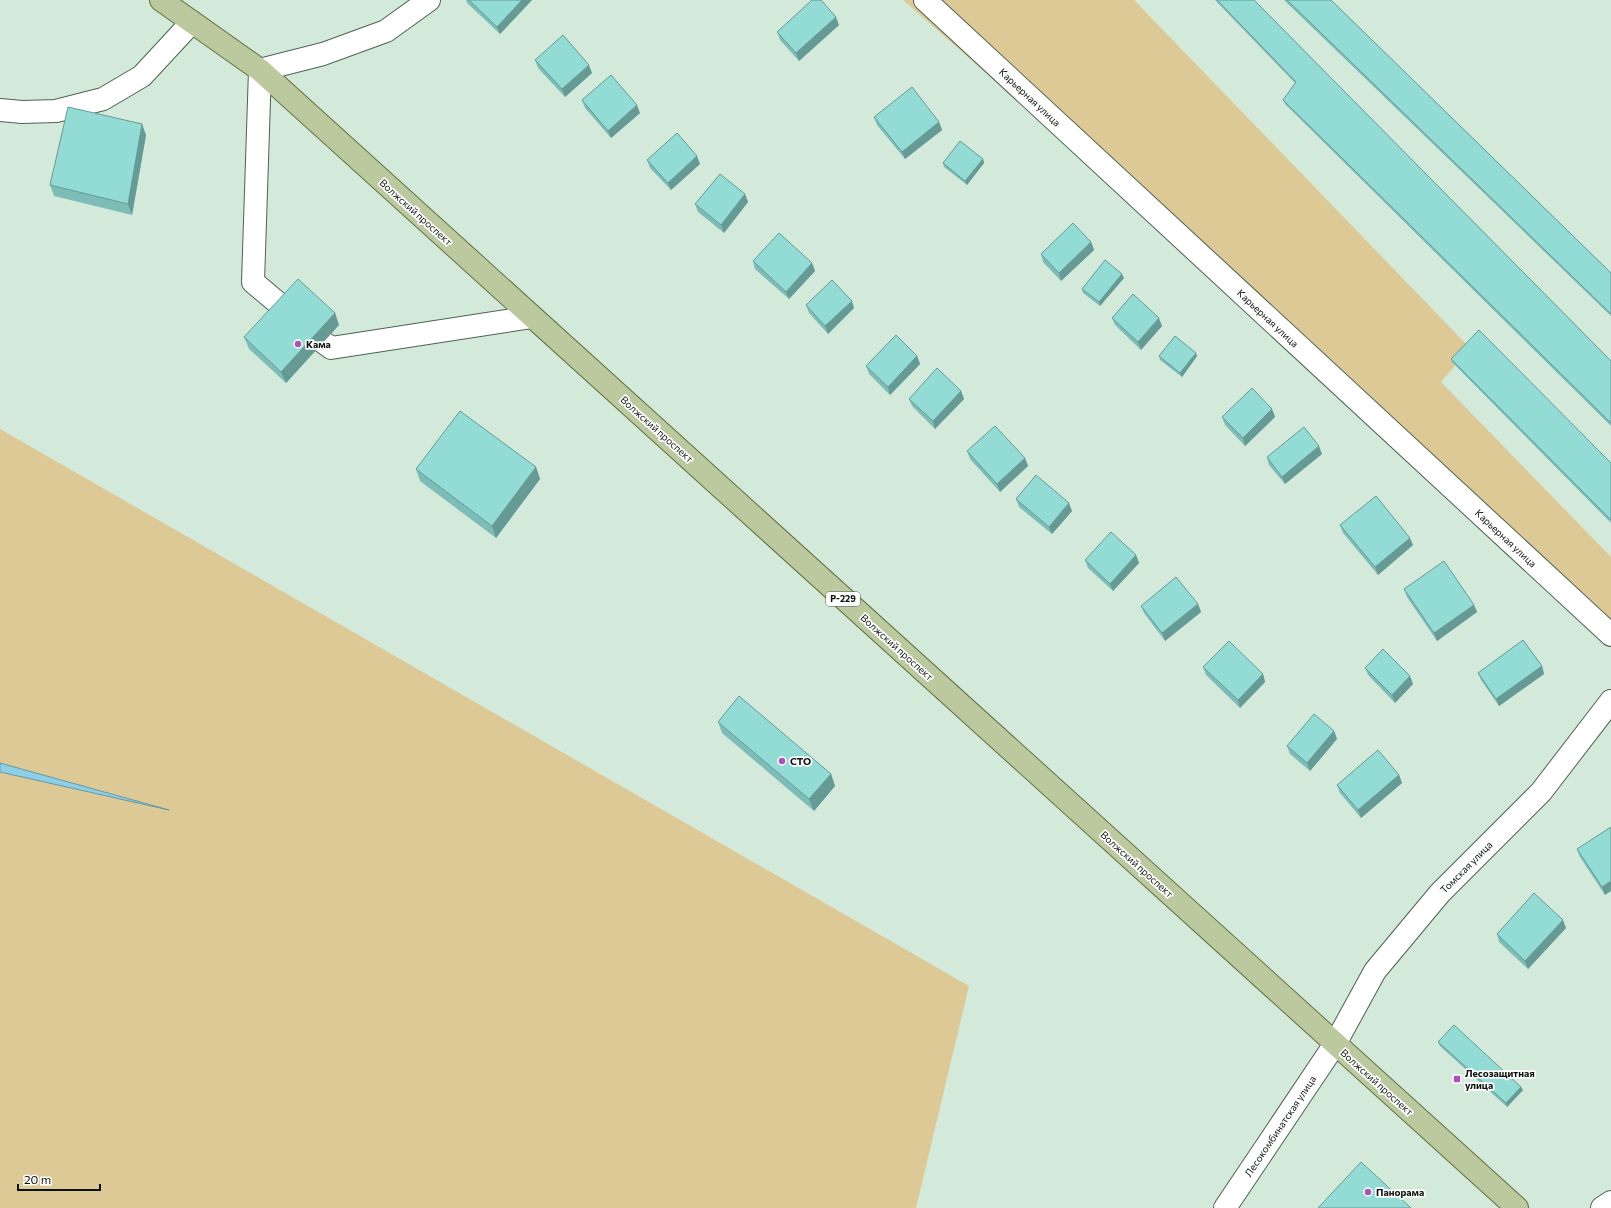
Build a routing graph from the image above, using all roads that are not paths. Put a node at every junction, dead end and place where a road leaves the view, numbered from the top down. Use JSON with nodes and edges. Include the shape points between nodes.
{"nodes":[{"id":1,"x":161,"y":0,"type":"edge"},
{"id":2,"x":429,"y":0,"type":"edge"},
{"id":3,"x":925,"y":0,"type":"edge"},
{"id":4,"x":192,"y":22,"type":"junction"},
{"id":5,"x":260,"y":70,"type":"junction"},
{"id":6,"x":0,"y":110,"type":"edge"},
{"id":7,"x":285,"y":309,"type":"edge"},
{"id":8,"x":532,"y":317,"type":"junction"},
{"id":9,"x":323,"y":342,"type":"edge"},
{"id":10,"x":1611,"y":635,"type":"edge"},
{"id":11,"x":1611,"y":700,"type":"edge"},
{"id":12,"x":1335,"y":1044,"type":"junction"},
{"id":13,"x":1611,"y":1202,"type":"edge"},
{"id":14,"x":1225,"y":1208,"type":"edge"},
{"id":15,"x":1517,"y":1208,"type":"edge"},
{"id":16,"x":1602,"y":1208,"type":"edge"}],
"edges":[{"from":1,"to":4,"type":"main road","name":"Волжский проспект","number":"Р-229"},
{"from":2,"to":5,"type":"street","via":[[386,31],[323,54]]},
{"from":3,"to":10,"type":"street","name":"Карьерная улица"},
{"from":4,"to":5,"type":"main road","name":"Волжский проспект","number":"Р-229"},
{"from":4,"to":6,"type":"street","via":[[142,76],[103,99],[56,111]]},
{"from":5,"to":7,"type":"street","via":[[254,282]]},
{"from":5,"to":8,"type":"main road","name":"Волжский проспект","number":"Р-229"},
{"from":8,"to":9,"type":"street","via":[[331,348]]},
{"from":8,"to":12,"type":"main road","name":"Волжский проспект","number":"Р-229"},
{"from":11,"to":12,"type":"street","name":"Томская улица","via":[[1541,792],[1440,893],[1375,971]]},
{"from":12,"to":14,"type":"street","name":"Лесокомбинатская улица"},
{"from":12,"to":15,"type":"main road","name":"Волжский проспект","number":"Р-229"},
{"from":13,"to":16,"type":"street"}]}
